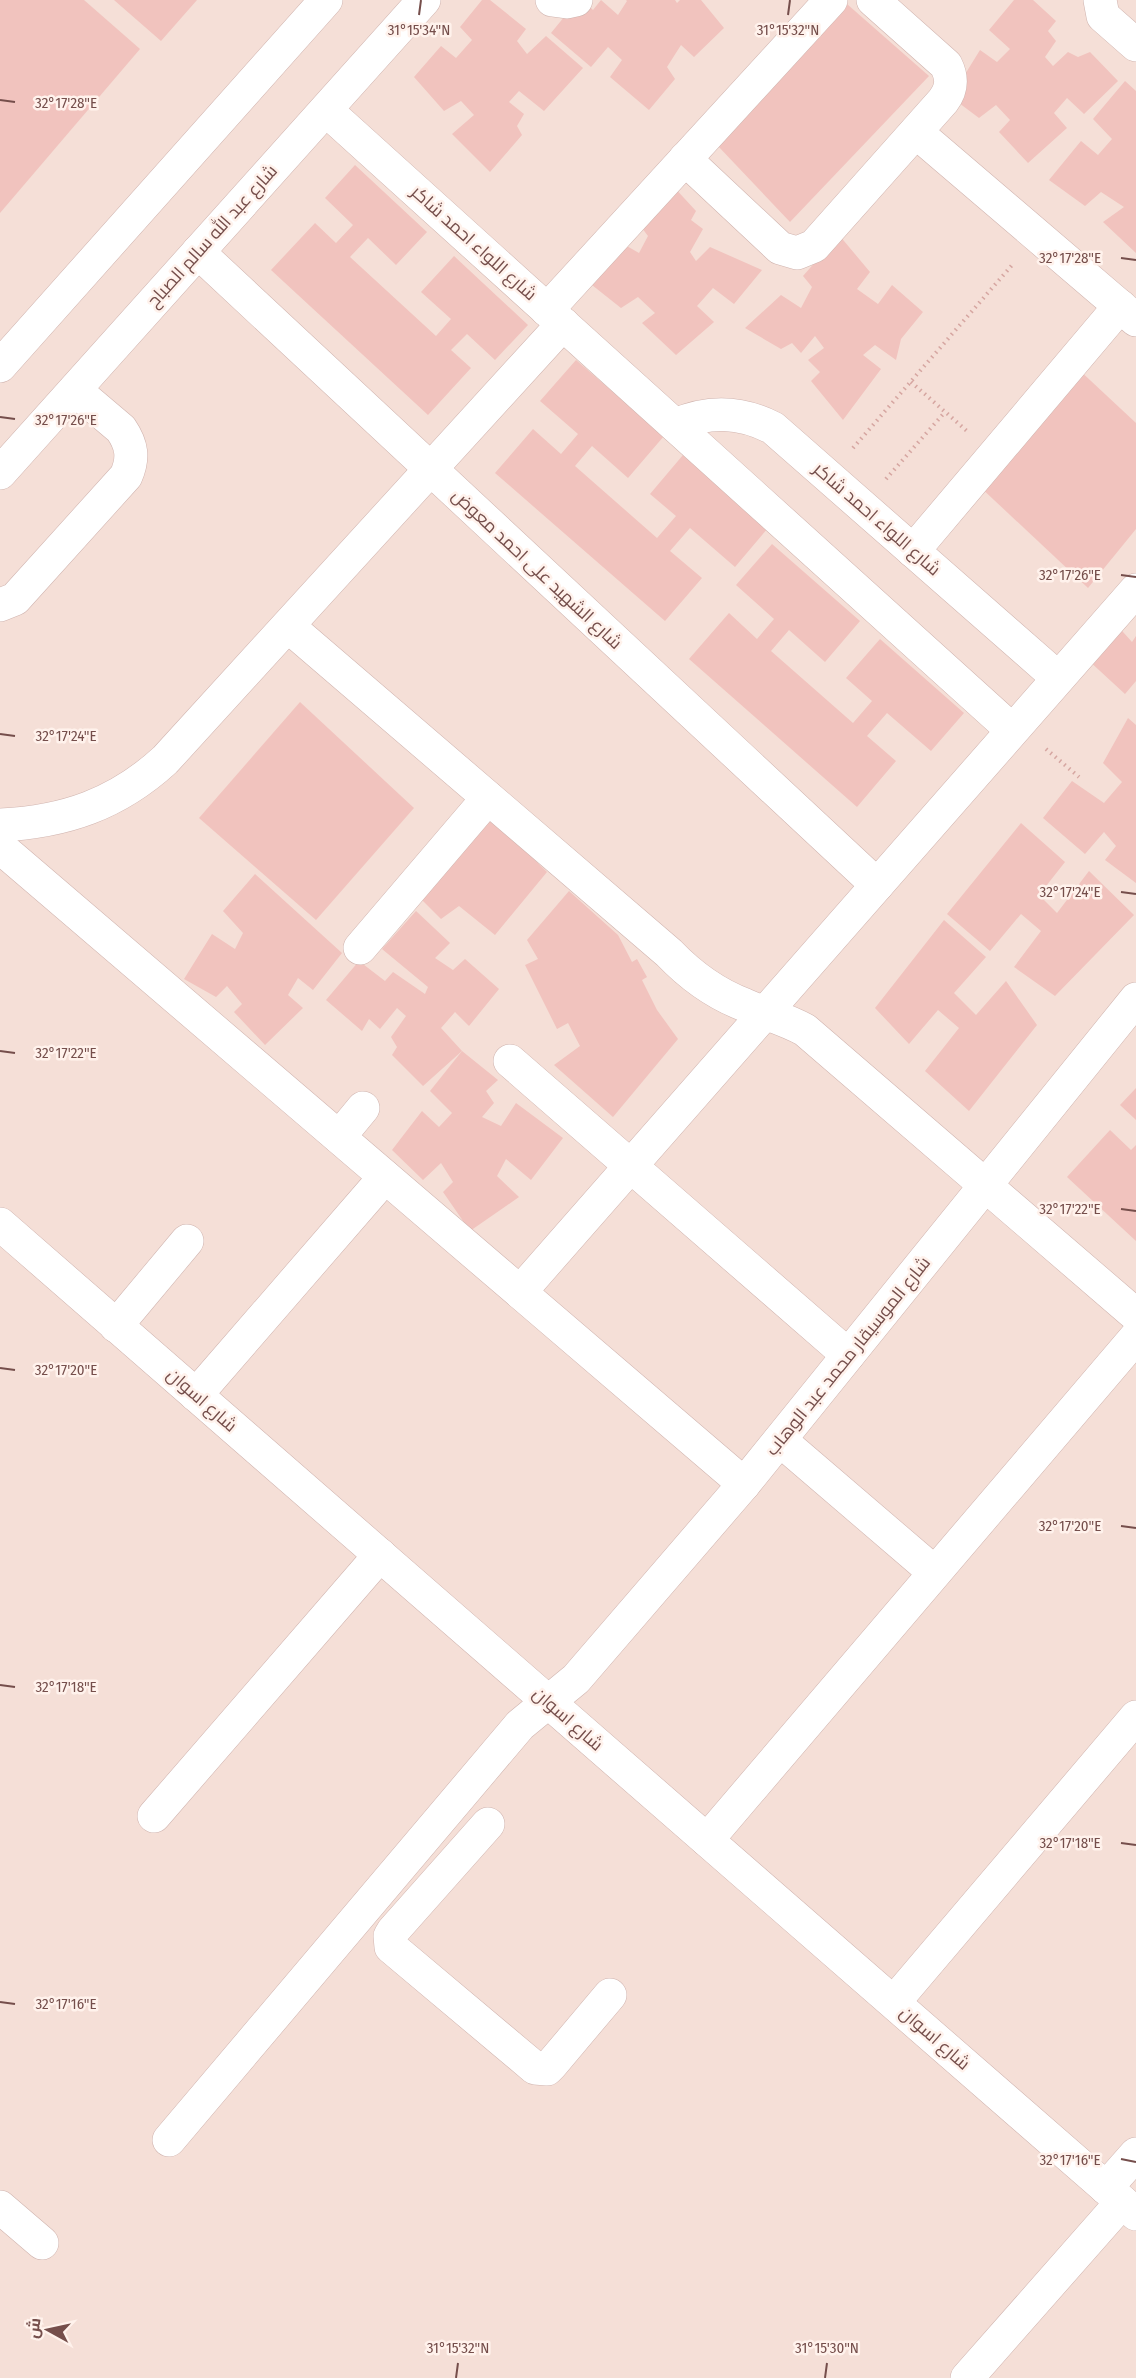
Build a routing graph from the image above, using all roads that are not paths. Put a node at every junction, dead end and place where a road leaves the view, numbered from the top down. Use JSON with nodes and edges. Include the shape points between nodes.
{"nodes":[{"id":1,"x":326,"y":0,"type":"edge"},
{"id":2,"x":424,"y":0,"type":"edge"},
{"id":3,"x":552,"y":0,"type":"edge"},
{"id":4,"x":576,"y":0,"type":"edge"},
{"id":5,"x":831,"y":0,"type":"edge"},
{"id":6,"x":873,"y":0,"type":"edge"},
{"id":7,"x":1100,"y":0,"type":"edge"},
{"id":8,"x":1136,"y":45,"type":"edge"},
{"id":9,"x":326,"y":110,"type":"junction"},
{"id":10,"x":916,"y":132,"type":"junction"},
{"id":11,"x":685,"y":159,"type":"junction"},
{"id":12,"x":198,"y":252,"type":"junction"},
{"id":13,"x":1128,"y":313,"type":"edge"},
{"id":14,"x":555,"y":317,"type":"junction"},
{"id":15,"x":0,"y":366,"type":"edge"},
{"id":16,"x":75,"y":390,"type":"junction"},
{"id":17,"x":675,"y":425,"type":"junction"},
{"id":18,"x":430,"y":469,"type":"junction"},
{"id":19,"x":0,"y":473,"type":"edge"},
{"id":20,"x":913,"y":551,"type":"junction"},
{"id":21,"x":1136,"y":590,"type":"edge"},
{"id":22,"x":0,"y":604,"type":"edge"},
{"id":23,"x":288,"y":626,"type":"junction"},
{"id":24,"x":1058,"y":678,"type":"junction"},
{"id":25,"x":1015,"y":727,"type":"junction"},
{"id":26,"x":488,"y":798,"type":"junction"},
{"id":27,"x":0,"y":825,"type":"edge"},
{"id":28,"x":0,"y":847,"type":"edge"},
{"id":29,"x":877,"y":885,"type":"junction"},
{"id":30,"x":360,"y":948,"type":"dead end"},
{"id":31,"x":1136,"y":999,"type":"edge"},
{"id":32,"x":765,"y":1012,"type":"junction"},
{"id":33,"x":1126,"y":1033,"type":"edge"},
{"id":34,"x":510,"y":1061,"type":"dead end"},
{"id":35,"x":363,"y":1108,"type":"dead end"},
{"id":36,"x":339,"y":1137,"type":"junction"},
{"id":37,"x":630,"y":1165,"type":"junction"},
{"id":38,"x":385,"y":1177,"type":"junction"},
{"id":39,"x":985,"y":1187,"type":"junction"},
{"id":40,"x":0,"y":1224,"type":"edge"},
{"id":41,"x":188,"y":1241,"type":"dead end"},
{"id":42,"x":520,"y":1292,"type":"junction"},
{"id":43,"x":1136,"y":1315,"type":"edge"},
{"id":44,"x":116,"y":1326,"type":"junction"},
{"id":45,"x":1136,"y":1337,"type":"edge"},
{"id":46,"x":848,"y":1355,"type":"junction"},
{"id":47,"x":196,"y":1395,"type":"junction"},
{"id":48,"x":780,"y":1440,"type":"junction"},
{"id":49,"x":744,"y":1484,"type":"junction"},
{"id":50,"x":380,"y":1556,"type":"junction"},
{"id":51,"x":934,"y":1572,"type":"junction"},
{"id":52,"x":548,"y":1702,"type":"junction"},
{"id":53,"x":1132,"y":1729,"type":"edge"},
{"id":54,"x":154,"y":1816,"type":"dead end"},
{"id":55,"x":488,"y":1824,"type":"dead end"},
{"id":56,"x":424,"y":1837,"type":"junction"},
{"id":57,"x":707,"y":1840,"type":"junction"},
{"id":58,"x":455,"y":1862,"type":"junction"},
{"id":59,"x":610,"y":1995,"type":"dead end"},
{"id":60,"x":894,"y":2002,"type":"junction"},
{"id":61,"x":169,"y":2140,"type":"dead end"},
{"id":62,"x":1136,"y":2154,"type":"edge"},
{"id":63,"x":1121,"y":2201,"type":"edge"},
{"id":64,"x":0,"y":2207,"type":"edge"},
{"id":65,"x":42,"y":2243,"type":"dead end"},
{"id":66,"x":967,"y":2378,"type":"edge"}],
"edges":[{"from":1,"to":15,"type":"street"},
{"from":2,"to":9,"type":"street","name":"شارع عبد الله سالم الصباح"},
{"from":3,"to":4,"type":"street"},
{"from":5,"to":11,"type":"street"},
{"from":6,"to":10,"type":"street","via":[[949,72],[948,95]]},
{"from":7,"to":8,"type":"street","via":[[1103,16]]},
{"from":9,"to":12,"type":"street","name":"شارع عبد الله سالم الصباح"},
{"from":9,"to":14,"type":"street","name":"شارع اللواء احمد شاكر"},
{"from":10,"to":11,"type":"street","via":[[814,246],[797,253],[780,248]]},
{"from":10,"to":13,"type":"street"},
{"from":11,"to":14,"type":"street"},
{"from":12,"to":16,"type":"street","name":"شارع عبد الله سالم الصباح"},
{"from":12,"to":18,"type":"street","name":"شارع الشهيد على احمد معوض"},
{"from":13,"to":20,"type":"street","via":[[994,454]]},
{"from":14,"to":17,"type":"street","name":"شارع اللواء احمد شاكر"},
{"from":14,"to":18,"type":"street"},
{"from":16,"to":19,"type":"street","name":"شارع عبد الله سالم الصباح"},
{"from":16,"to":22,"type":"street","via":[[121,429],[132,457],[130,467],[15,599]]},
{"from":17,"to":20,"type":"street","name":"شارع اللواء احمد شاكر","via":[[716,414],[758,420],[773,428]]},
{"from":17,"to":25,"type":"street","name":"شارع اللواء احمد شاكر"},
{"from":18,"to":23,"type":"street"},
{"from":18,"to":29,"type":"street","name":"شارع الشهيد على احمد معوض"},
{"from":20,"to":24,"type":"street","name":"شارع اللواء احمد شاكر"},
{"from":21,"to":24,"type":"street"},
{"from":23,"to":26,"type":"street"},
{"from":23,"to":27,"type":"street","via":[[146,777],[117,796],[77,813],[52,820]]},
{"from":24,"to":25,"type":"street"},
{"from":25,"to":29,"type":"street"},
{"from":26,"to":30,"type":"street"},
{"from":26,"to":32,"type":"street","via":[[697,979],[729,999]]},
{"from":28,"to":36,"type":"street"},
{"from":29,"to":32,"type":"street"},
{"from":31,"to":33,"type":"street","name":"شارع الموسيقار محمد عبد الوهاب"},
{"from":32,"to":37,"type":"street"},
{"from":32,"to":39,"type":"street","via":[[805,1030]]},
{"from":33,"to":39,"type":"street","name":"شارع الموسيقار محمد عبد الوهاب"},
{"from":34,"to":37,"type":"street"},
{"from":35,"to":36,"type":"street"},
{"from":36,"to":38,"type":"street"},
{"from":37,"to":42,"type":"street"},
{"from":37,"to":46,"type":"street"},
{"from":38,"to":42,"type":"street"},
{"from":38,"to":47,"type":"street"},
{"from":39,"to":43,"type":"street"},
{"from":39,"to":46,"type":"street","name":"شارع الموسيقار محمد عبد الوهاب"},
{"from":40,"to":44,"type":"street","name":"شارع اسوان"},
{"from":41,"to":44,"type":"street"},
{"from":42,"to":49,"type":"street"},
{"from":44,"to":47,"type":"street","name":"شارع اسوان"},
{"from":45,"to":51,"type":"street"},
{"from":46,"to":48,"type":"street","name":"شارع الموسيقار محمد عبد الوهاب"},
{"from":47,"to":50,"type":"street","name":"شارع اسوان"},
{"from":48,"to":49,"type":"street","name":"شارع الموسيقار محمد عبد الوهاب"},
{"from":48,"to":51,"type":"street"},
{"from":49,"to":52,"type":"street","name":"شارع الموسيقار محمد عبد الوهاب","via":[[576,1679]]},
{"from":50,"to":52,"type":"street","name":"شارع اسوان"},
{"from":50,"to":54,"type":"street"},
{"from":51,"to":57,"type":"street"},
{"from":52,"to":56,"type":"street","name":"شارع الموسيقار محمد عبد الوهاب","via":[[520,1725]]},
{"from":52,"to":57,"type":"street","name":"شارع اسوان"},
{"from":53,"to":60,"type":"street"},
{"from":55,"to":58,"type":"street"},
{"from":56,"to":58,"type":"street"},
{"from":56,"to":61,"type":"street","name":"شارع الموسيقار محمد عبد الوهاب"},
{"from":57,"to":60,"type":"street","name":"شارع اسوان"},
{"from":58,"to":59,"type":"street","via":[[393,1931],[390,1941],[394,1951],[541,2070],[551,2065]]},
{"from":60,"to":63,"type":"street","name":"شارع اسوان"},
{"from":62,"to":63,"type":"street"},
{"from":63,"to":66,"type":"street"},
{"from":64,"to":65,"type":"street"}]}
